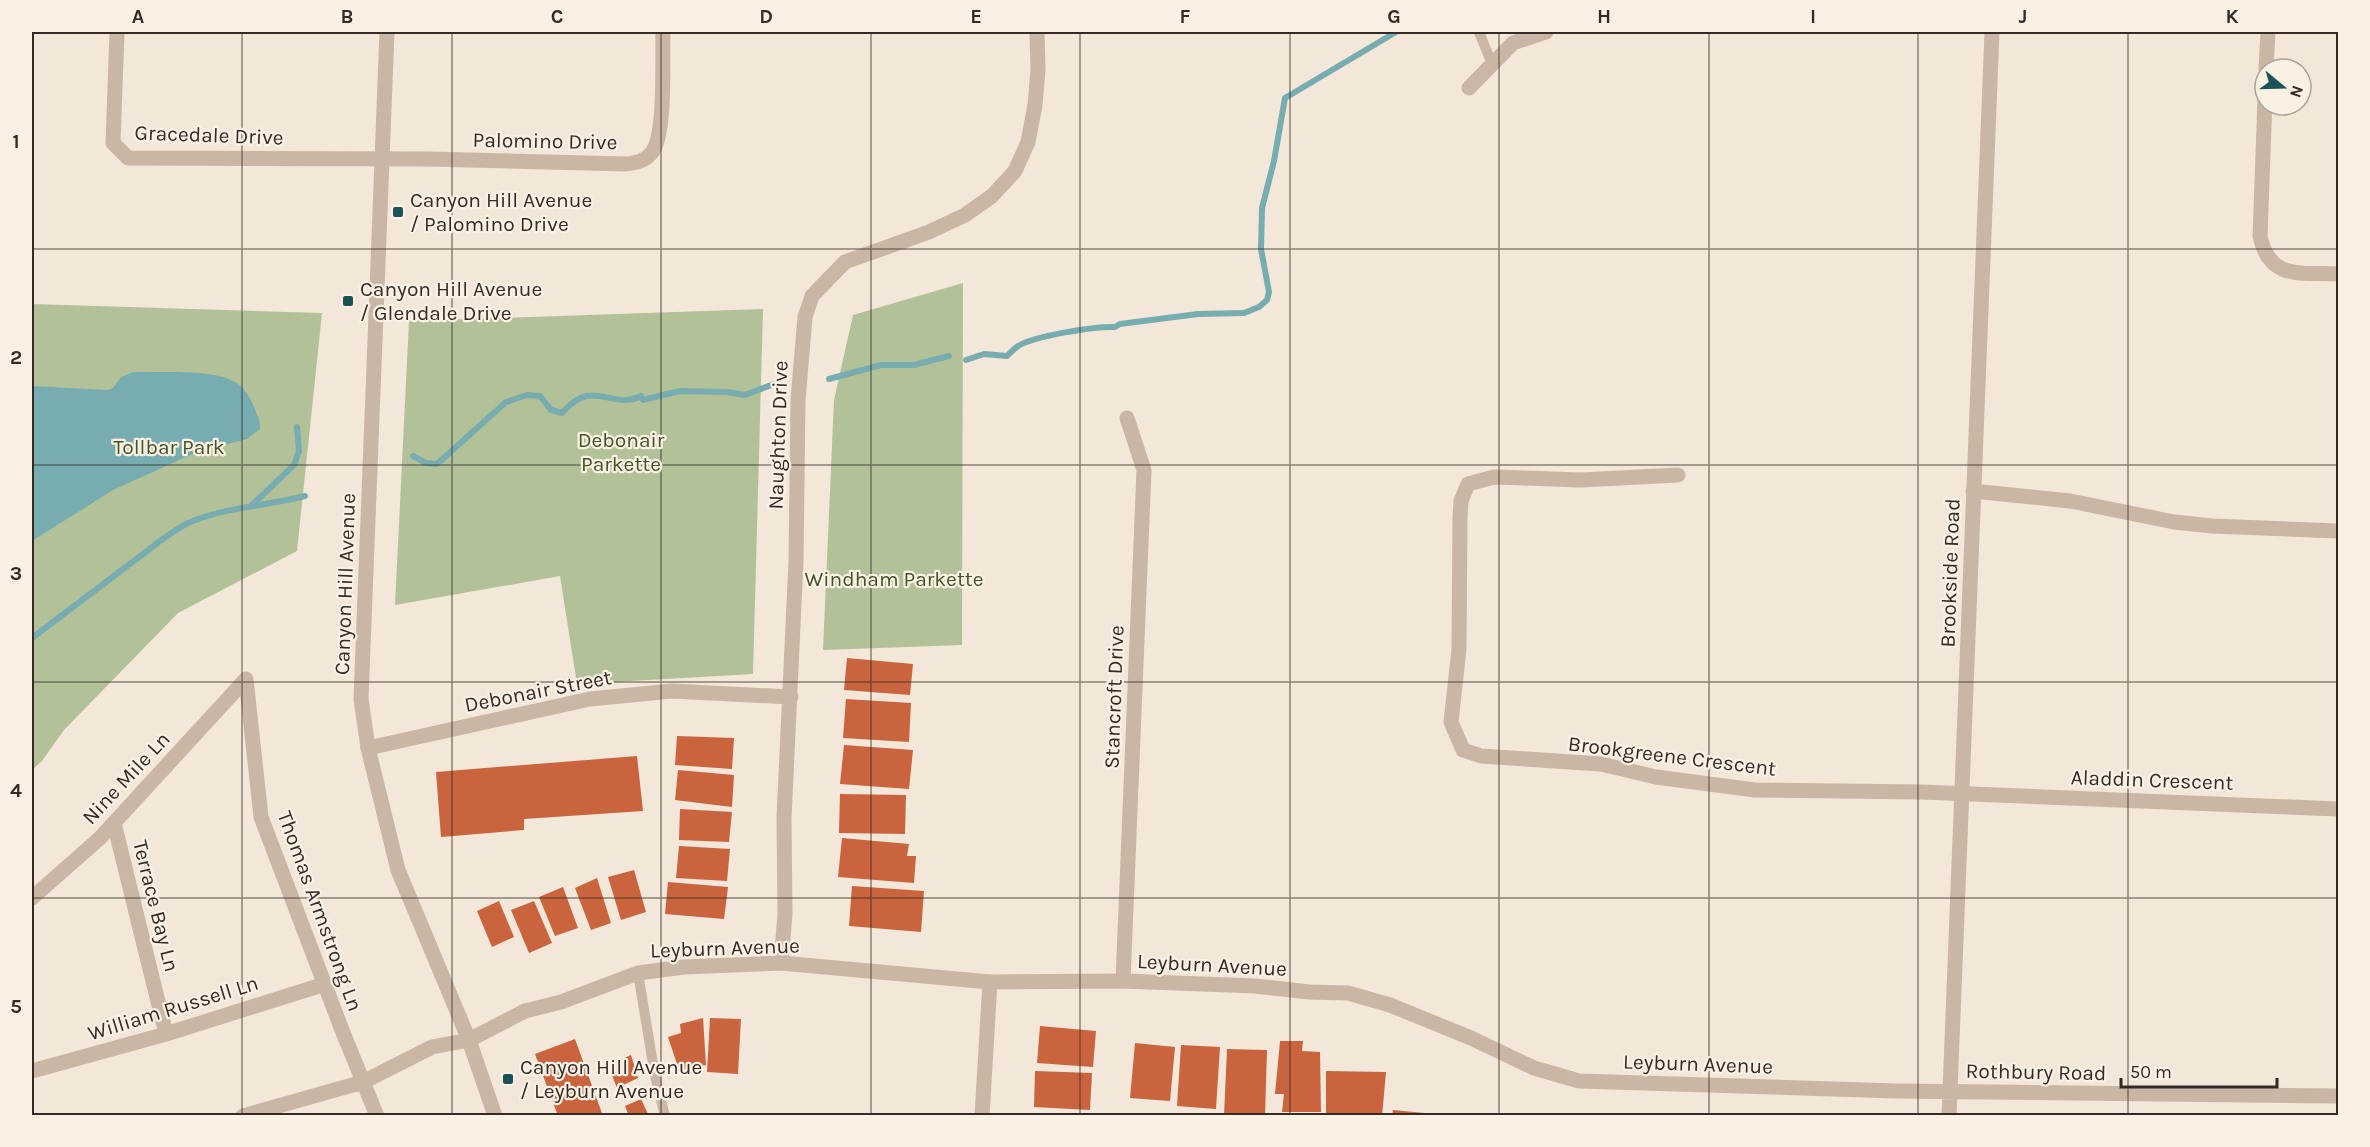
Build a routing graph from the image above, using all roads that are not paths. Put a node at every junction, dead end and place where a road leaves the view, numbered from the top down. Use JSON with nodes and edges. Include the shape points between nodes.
{"nodes":[{"id":1,"x":117,"y":32,"type":"edge"},
{"id":2,"x":387,"y":32,"type":"edge"},
{"id":3,"x":663,"y":32,"type":"edge"},
{"id":4,"x":1037,"y":32,"type":"edge"},
{"id":5,"x":1479,"y":32,"type":"edge"},
{"id":6,"x":1546,"y":32,"type":"edge"},
{"id":7,"x":1992,"y":32,"type":"edge"},
{"id":8,"x":2268,"y":32,"type":"edge"},
{"id":9,"x":2267,"y":57,"type":"edge"},
{"id":10,"x":1492,"y":64,"type":"junction"},
{"id":11,"x":1469,"y":88,"type":"dead end"},
{"id":12,"x":2264,"y":117,"type":"edge"},
{"id":13,"x":383,"y":159,"type":"junction"},
{"id":14,"x":2338,"y":274,"type":"edge"},
{"id":15,"x":1127,"y":418,"type":"dead end"},
{"id":16,"x":1678,"y":475,"type":"dead end"},
{"id":17,"x":1973,"y":491,"type":"junction"},
{"id":18,"x":2338,"y":531,"type":"edge"},
{"id":19,"x":246,"y":679,"type":"joint"},
{"id":20,"x":791,"y":697,"type":"junction"},
{"id":21,"x":368,"y":748,"type":"junction"},
{"id":22,"x":1963,"y":793,"type":"junction"},
{"id":23,"x":2338,"y":808,"type":"edge"},
{"id":24,"x":114,"y":823,"type":"junction"},
{"id":25,"x":32,"y":898,"type":"edge"},
{"id":26,"x":781,"y":963,"type":"junction"},
{"id":27,"x":638,"y":973,"type":"junction"},
{"id":28,"x":1123,"y":981,"type":"junction"},
{"id":29,"x":990,"y":982,"type":"junction"},
{"id":30,"x":325,"y":984,"type":"junction"},
{"id":31,"x":166,"y":1034,"type":"junction"},
{"id":32,"x":469,"y":1040,"type":"junction"},
{"id":33,"x":32,"y":1071,"type":"edge"},
{"id":34,"x":363,"y":1082,"type":"junction"},
{"id":35,"x":1950,"y":1092,"type":"junction"},
{"id":36,"x":2338,"y":1096,"type":"edge"},
{"id":37,"x":243,"y":1116,"type":"edge"},
{"id":38,"x":377,"y":1116,"type":"edge"},
{"id":39,"x":495,"y":1116,"type":"edge"},
{"id":40,"x":665,"y":1116,"type":"edge"},
{"id":41,"x":982,"y":1116,"type":"edge"},
{"id":42,"x":1949,"y":1116,"type":"edge"}],
"edges":[{"from":1,"to":13,"type":"street","name":"Gracedale Drive","via":[[113,143],[128,158]]},
{"from":2,"to":13,"type":"street","name":"Canyon Hill Avenue"},
{"from":3,"to":13,"type":"street","name":"Palomino Drive","via":[[659,134],[653,151],[639,163]]},
{"from":4,"to":20,"type":"street","name":"Naughton Drive","via":[[1035,105],[1028,142],[1015,171],[992,196],[965,216],[845,261],[812,296],[805,316],[798,400]]},
{"from":5,"to":10,"type":"lane"},
{"from":6,"to":10,"type":"street","via":[[1513,43]]},
{"from":7,"to":17,"type":"street","name":"Brookside Road"},
{"from":8,"to":9,"type":"street"},
{"from":10,"to":11,"type":"street"},
{"from":12,"to":14,"type":"street","via":[[2262,249],[2276,268]]},
{"from":13,"to":21,"type":"street","name":"Canyon Hill Avenue","via":[[361,699]]},
{"from":15,"to":28,"type":"street","name":"Stancroft Drive","via":[[1144,470]]},
{"from":16,"to":22,"type":"street","name":"Brookgreene Crescent","via":[[1581,480],[1494,477],[1468,484],[1461,501],[1459,649],[1451,722],[1464,750],[1481,756],[1601,764],[1656,777],[1755,790]]},
{"from":17,"to":18,"type":"street","via":[[2070,501],[2174,522]]},
{"from":17,"to":22,"type":"street","name":"Brookside Road"},
{"from":19,"to":24,"type":"street","name":"Nine Mile Ln"},
{"from":19,"to":30,"type":"street","name":"Thomas Armstrong Ln","via":[[261,817]]},
{"from":20,"to":21,"type":"street","name":"Debonair Street","via":[[672,691],[590,699]]},
{"from":20,"to":26,"type":"street","name":"Naughton Drive"},
{"from":21,"to":32,"type":"street","name":"Canyon Hill Avenue","via":[[398,870]]},
{"from":22,"to":23,"type":"street","name":"Aladdin Crescent"},
{"from":22,"to":35,"type":"street","name":"Brookside Road"},
{"from":24,"to":25,"type":"street","name":"Nine Mile Ln"},
{"from":24,"to":31,"type":"street","name":"Terrace Bay Ln"},
{"from":26,"to":27,"type":"street","name":"Leyburn Avenue"},
{"from":26,"to":29,"type":"street","name":"Leyburn Avenue"},
{"from":27,"to":32,"type":"street","name":"Leyburn Avenue","via":[[525,1011]]},
{"from":27,"to":40,"type":"lane"},
{"from":28,"to":29,"type":"street","name":"Leyburn Avenue"},
{"from":28,"to":35,"type":"street","name":"Leyburn Avenue","via":[[1348,993],[1390,1005],[1534,1068],[1578,1081]]},
{"from":29,"to":41,"type":"street"},
{"from":30,"to":31,"type":"street","name":"William Russell Ln"},
{"from":30,"to":34,"type":"street","name":"Thomas Armstrong Ln"},
{"from":31,"to":33,"type":"street","name":"William Russell Ln"},
{"from":32,"to":34,"type":"street","name":"Leyburn Avenue","via":[[432,1047]]},
{"from":32,"to":39,"type":"street","name":"Canyon Hill Avenue"},
{"from":34,"to":37,"type":"street","name":"Leyburn Avenue"},
{"from":34,"to":38,"type":"street","name":"Thomas Armstrong Ln"},
{"from":35,"to":36,"type":"street","name":"Rothbury Road"},
{"from":35,"to":42,"type":"street","name":"Brookside Road"}]}
